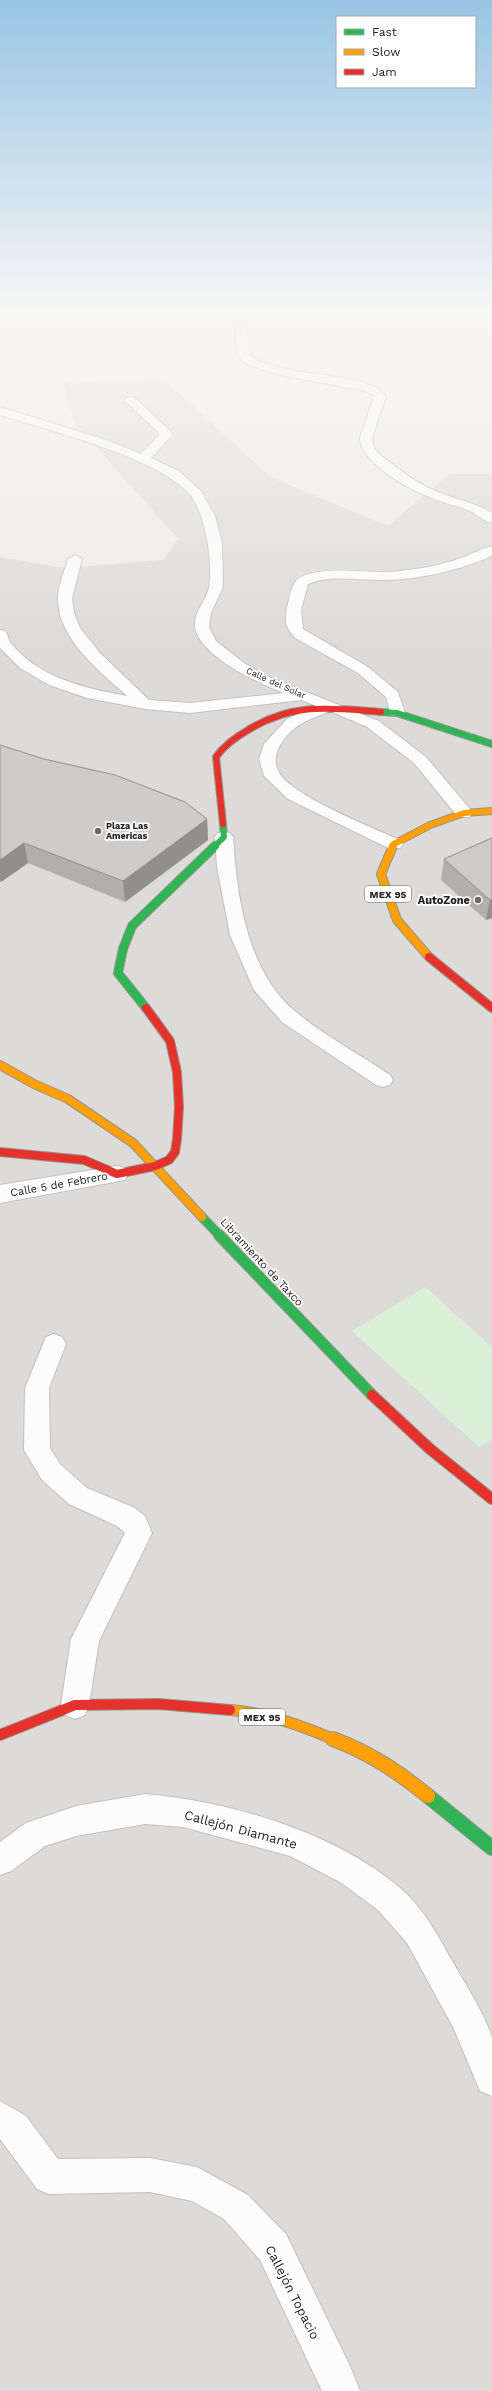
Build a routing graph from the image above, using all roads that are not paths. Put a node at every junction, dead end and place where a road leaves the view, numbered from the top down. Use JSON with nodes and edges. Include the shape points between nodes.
{"nodes":[{"id":1,"x":43,"y":425,"type":"edge"},
{"id":2,"x":157,"y":425,"type":"edge"},
{"id":3,"x":370,"y":425,"type":"edge"},
{"id":4,"x":143,"y":459,"type":"junction"},
{"id":5,"x":492,"y":518,"type":"edge"},
{"id":6,"x":492,"y":550,"type":"edge"},
{"id":7,"x":75,"y":559,"type":"dead end"},
{"id":8,"x":0,"y":634,"type":"edge"},
{"id":9,"x":304,"y":695,"type":"junction"},
{"id":10,"x":145,"y":704,"type":"junction"},
{"id":11,"x":324,"y":708,"type":"junction"},
{"id":12,"x":343,"y":711,"type":"junction"},
{"id":13,"x":397,"y":713,"type":"junction"},
{"id":14,"x":492,"y":744,"type":"edge"},
{"id":15,"x":492,"y":811,"type":"edge"},
{"id":16,"x":464,"y":813,"type":"junction"},
{"id":17,"x":224,"y":837,"type":"junction"},
{"id":18,"x":394,"y":844,"type":"junction"},
{"id":19,"x":492,"y":1008,"type":"edge"},
{"id":20,"x":0,"y":1065,"type":"edge"},
{"id":21,"x":383,"y":1080,"type":"dead end"},
{"id":22,"x":0,"y":1152,"type":"edge"},
{"id":23,"x":155,"y":1166,"type":"junction"},
{"id":24,"x":117,"y":1174,"type":"junction"},
{"id":25,"x":0,"y":1194,"type":"edge"},
{"id":26,"x":54,"y":1344,"type":"dead end"},
{"id":27,"x":492,"y":1499,"type":"edge"},
{"id":28,"x":75,"y":1705,"type":"junction"},
{"id":29,"x":0,"y":1735,"type":"edge"},
{"id":30,"x":492,"y":1848,"type":"edge"},
{"id":31,"x":0,"y":1860,"type":"edge"},
{"id":32,"x":492,"y":2079,"type":"edge"},
{"id":33,"x":0,"y":2118,"type":"edge"},
{"id":34,"x":341,"y":2391,"type":"edge"}],
"edges":[{"from":1,"to":4,"type":"street","name":"Calle del Solar"},
{"from":2,"to":4,"type":"street","via":[[167,434]]},
{"from":3,"to":5,"type":"street","via":[[366,444],[372,455],[421,489],[474,508]]},
{"from":4,"to":9,"type":"street","name":"Calle del Solar","via":[[176,475],[196,494],[208,516],[215,543],[216,587],[204,613],[202,627],[210,642],[239,666],[259,678]]},
{"from":6,"to":13,"type":"street","via":[[471,561],[390,576],[314,577],[302,582],[292,621],[293,628],[300,635],[363,670],[393,695]]},
{"from":7,"to":10,"type":"street","via":[[65,599],[70,625],[95,657]]},
{"from":8,"to":10,"type":"street","via":[[2,642],[25,665],[54,682],[87,693]]},
{"from":9,"to":10,"type":"street","via":[[190,708]]},
{"from":9,"to":12,"type":"street","name":"Calle del Solar"},
{"from":11,"to":12,"type":"main road"},
{"from":11,"to":17,"type":"main road","via":[[307,707],[282,711],[245,731],[216,757]]},
{"from":11,"to":18,"type":"street","via":[[293,722],[270,747],[266,759],[272,776],[294,795],[328,814]]},
{"from":12,"to":13,"type":"main road"},
{"from":12,"to":16,"type":"street","name":"Calle del Solar","via":[[373,724],[408,749]]},
{"from":13,"to":14,"type":"main road"},
{"from":15,"to":16,"type":"main road"},
{"from":16,"to":18,"type":"main road","via":[[430,825]]},
{"from":17,"to":21,"type":"street","via":[[226,867],[239,935],[261,984],[289,1017]]},
{"from":17,"to":23,"type":"main road","via":[[132,926],[122,945],[119,958],[118,973],[164,1030],[172,1045],[178,1096],[175,1152],[169,1160]]},
{"from":18,"to":19,"type":"main road","number":"MEX 95","via":[[381,874],[397,920],[422,952]]},
{"from":20,"to":23,"type":"main road","name":"Libramiento de Taxco","via":[[68,1099],[133,1143]]},
{"from":22,"to":24,"type":"main road","via":[[84,1160]]},
{"from":23,"to":24,"type":"main road"},
{"from":23,"to":27,"type":"main road","name":"Libramiento de Taxco","via":[[349,1373],[414,1436]]},
{"from":24,"to":25,"type":"street","name":"Calle 5 de Febrero"},
{"from":26,"to":28,"type":"street","via":[[37,1388],[37,1450],[51,1472],[78,1496],[126,1517],[136,1525],[138,1533],[85,1639]]},
{"from":28,"to":29,"type":"main road","number":"MEX 95"},
{"from":28,"to":30,"type":"main road","number":"MEX 95","via":[[160,1704],[245,1712],[314,1732],[359,1749],[398,1771]]},
{"from":31,"to":32,"type":"street","name":"Callejón Diamante","via":[[37,1834],[69,1823],[145,1808],[183,1812],[295,1842],[351,1871],[389,1899],[418,1932],[465,2015]]},
{"from":33,"to":34,"type":"street","name":"Callejón Topacio","via":[[14,2128],[49,2177],[150,2175],[197,2185],[236,2207],[273,2247]]}]}
